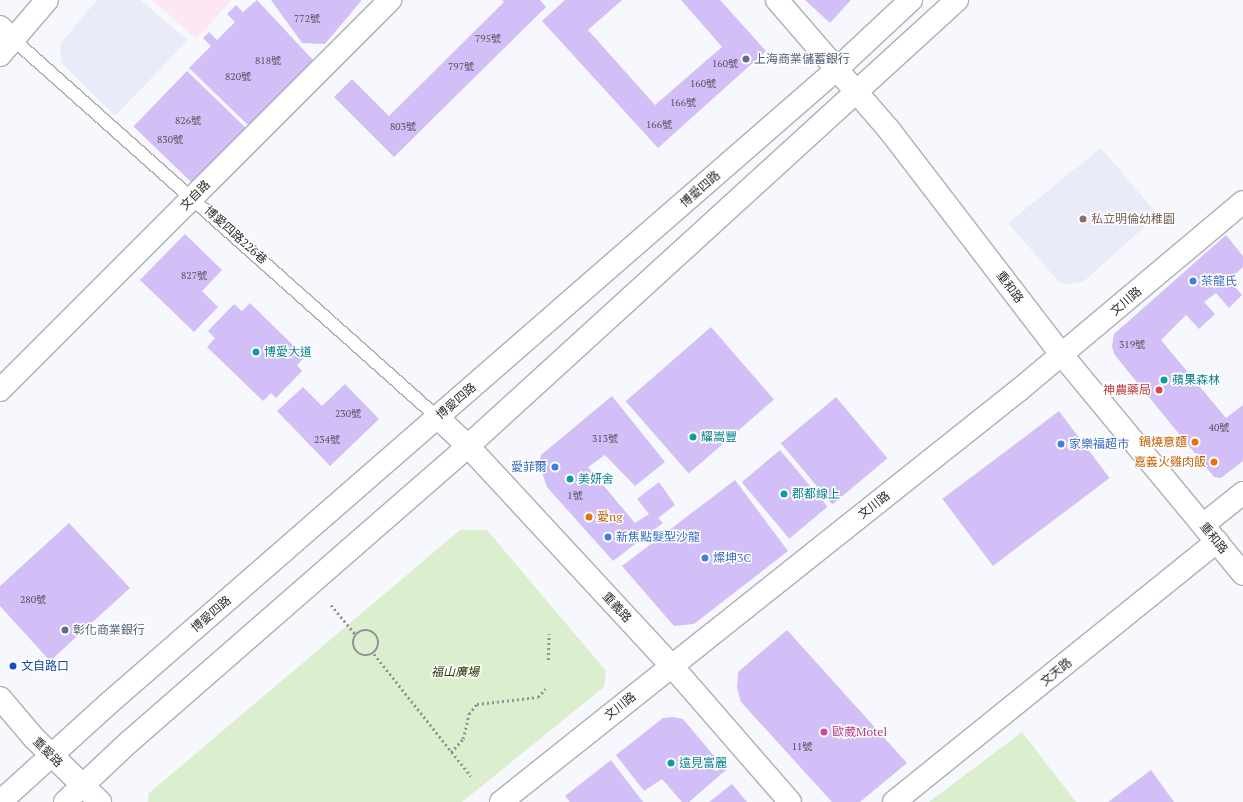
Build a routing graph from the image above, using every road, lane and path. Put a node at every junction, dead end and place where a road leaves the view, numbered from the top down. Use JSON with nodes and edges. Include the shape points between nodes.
{"nodes":[{"id":1,"x":47,"y":0,"type":"edge"},
{"id":2,"x":390,"y":0,"type":"edge"},
{"id":3,"x":777,"y":0,"type":"edge"},
{"id":4,"x":911,"y":0,"type":"edge"},
{"id":5,"x":957,"y":0,"type":"edge"},
{"id":6,"x":5,"y":41,"type":"edge"},
{"id":7,"x":838,"y":68,"type":"junction"},
{"id":8,"x":858,"y":92,"type":"junction"},
{"id":9,"x":194,"y":197,"type":"junction"},
{"id":10,"x":1243,"y":202,"type":"edge"},
{"id":11,"x":1062,"y":355,"type":"junction"},
{"id":12,"x":0,"y":390,"type":"edge"},
{"id":13,"x":437,"y":418,"type":"junction"},
{"id":14,"x":468,"y":446,"type":"junction"},
{"id":15,"x":1243,"y":493,"type":"edge"},
{"id":16,"x":1210,"y":533,"type":"junction"},
{"id":17,"x":1243,"y":574,"type":"edge"},
{"id":18,"x":331,"y":605,"type":"dead end"},
{"id":19,"x":549,"y":634,"type":"dead end"},
{"id":20,"x":356,"y":635,"type":"junction"},
{"id":21,"x":374,"y":654,"type":"junction"},
{"id":22,"x":548,"y":660,"type":"dead end"},
{"id":23,"x":671,"y":665,"type":"junction"},
{"id":24,"x":545,"y":690,"type":"dead end"},
{"id":25,"x":0,"y":698,"type":"edge"},
{"id":26,"x":451,"y":752,"type":"junction"},
{"id":27,"x":51,"y":754,"type":"junction"},
{"id":28,"x":470,"y":776,"type":"dead end"},
{"id":29,"x":83,"y":785,"type":"junction"},
{"id":30,"x":0,"y":802,"type":"edge"},
{"id":31,"x":65,"y":802,"type":"edge"},
{"id":32,"x":100,"y":802,"type":"edge"},
{"id":33,"x":501,"y":802,"type":"edge"},
{"id":34,"x":790,"y":802,"type":"edge"},
{"id":35,"x":894,"y":802,"type":"edge"}],
"edges":[{"from":1,"to":6,"type":"street"},
{"from":2,"to":9,"type":"street","name":"文自路"},
{"from":3,"to":7,"type":"street","name":"重和路"},
{"from":4,"to":7,"type":"street","name":"博愛四路"},
{"from":5,"to":8,"type":"street"},
{"from":6,"to":9,"type":"lane","name":"博愛四路226巷"},
{"from":7,"to":8,"type":"street","name":"重和路"},
{"from":7,"to":13,"type":"street","name":"博愛四路"},
{"from":8,"to":11,"type":"street","name":"重和路","via":[[900,142]]},
{"from":8,"to":14,"type":"street"},
{"from":9,"to":12,"type":"street","name":"文自路"},
{"from":9,"to":13,"type":"lane","name":"博愛四路226巷"},
{"from":10,"to":11,"type":"street","name":"文川路"},
{"from":11,"to":16,"type":"street","name":"重和路"},
{"from":11,"to":23,"type":"street","name":"文川路"},
{"from":13,"to":14,"type":"street","name":"重義路"},
{"from":13,"to":27,"type":"street","name":"博愛四路"},
{"from":14,"to":23,"type":"street","name":"重義路"},
{"from":14,"to":29,"type":"street"},
{"from":15,"to":16,"type":"street","name":"文天路"},
{"from":16,"to":17,"type":"street","name":"重和路"},
{"from":16,"to":35,"type":"street","name":"文天路"},
{"from":18,"to":20,"type":"path"},
{"from":19,"to":22,"type":"path"},
{"from":20,"to":21,"type":"path","via":[[354,647],[358,654]]},
{"from":20,"to":21,"type":"path","via":[[363,630],[376,634],[380,642]]},
{"from":21,"to":26,"type":"path"},
{"from":23,"to":33,"type":"street","name":"文川路"},
{"from":23,"to":34,"type":"street","name":"重義路"},
{"from":24,"to":26,"type":"path","via":[[538,697],[477,704],[468,714],[463,739]]},
{"from":25,"to":27,"type":"street","name":"重愛路"},
{"from":26,"to":28,"type":"path"},
{"from":27,"to":29,"type":"street","name":"重愛路"},
{"from":27,"to":30,"type":"street","name":"博愛四路"},
{"from":29,"to":31,"type":"street"},
{"from":29,"to":32,"type":"street","name":"重愛路"}]}
